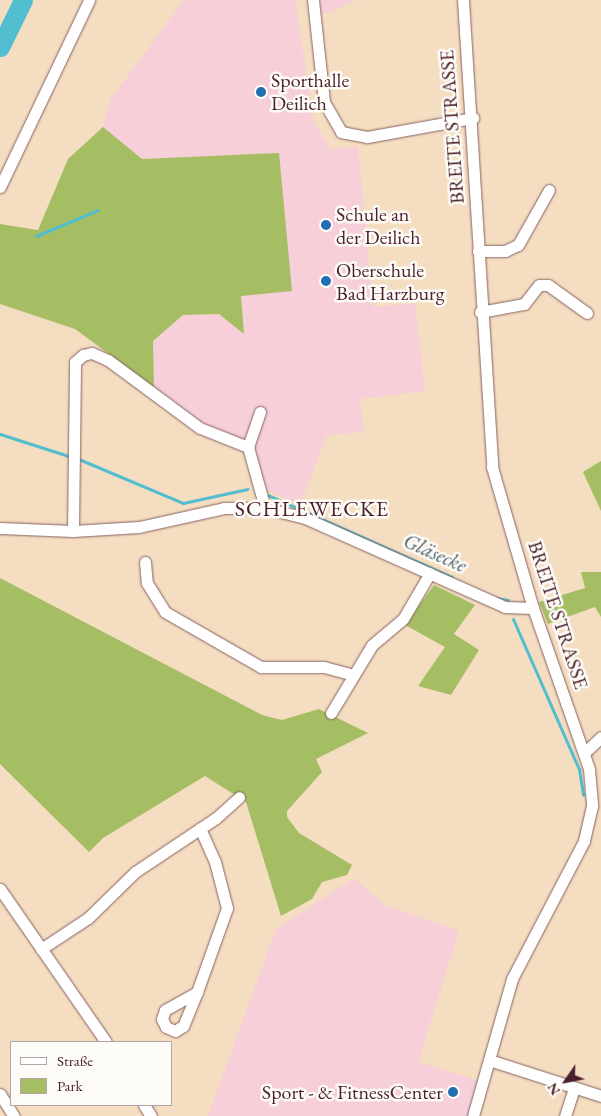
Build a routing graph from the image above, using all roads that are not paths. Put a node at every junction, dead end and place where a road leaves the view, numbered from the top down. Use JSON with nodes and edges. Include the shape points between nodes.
{"nodes":[{"id":1,"x":89,"y":0,"type":"edge"},
{"id":2,"x":313,"y":0,"type":"edge"},
{"id":3,"x":463,"y":0,"type":"edge"},
{"id":4,"x":473,"y":118,"type":"junction"},
{"id":5,"x":0,"y":187,"type":"edge"},
{"id":6,"x":549,"y":190,"type":"dead end"},
{"id":7,"x":478,"y":251,"type":"junction"},
{"id":8,"x":480,"y":312,"type":"junction"},
{"id":9,"x":587,"y":313,"type":"dead end"},
{"id":10,"x":260,"y":412,"type":"dead end"},
{"id":11,"x":248,"y":447,"type":"junction"},
{"id":12,"x":265,"y":508,"type":"junction"},
{"id":13,"x":0,"y":528,"type":"edge"},
{"id":14,"x":73,"y":531,"type":"junction"},
{"id":15,"x":144,"y":562,"type":"dead end"},
{"id":16,"x":430,"y":573,"type":"junction"},
{"id":17,"x":533,"y":608,"type":"junction"},
{"id":18,"x":353,"y":675,"type":"junction"},
{"id":19,"x":331,"y":713,"type":"dead end"},
{"id":20,"x":601,"y":737,"type":"edge"},
{"id":21,"x":584,"y":752,"type":"junction"},
{"id":22,"x":239,"y":797,"type":"dead end"},
{"id":23,"x":200,"y":828,"type":"junction"},
{"id":24,"x":0,"y":889,"type":"edge"},
{"id":25,"x":41,"y":949,"type":"junction"},
{"id":26,"x":197,"y":992,"type":"dead end"},
{"id":27,"x":105,"y":1041,"type":"edge"},
{"id":28,"x":488,"y":1060,"type":"junction"},
{"id":29,"x":574,"y":1088,"type":"junction"},
{"id":30,"x":0,"y":1094,"type":"edge"},
{"id":31,"x":601,"y":1096,"type":"edge"},
{"id":32,"x":14,"y":1116,"type":"edge"},
{"id":33,"x":473,"y":1116,"type":"edge"},
{"id":34,"x":566,"y":1116,"type":"edge"}],
"edges":[{"from":1,"to":5,"type":"street"},
{"from":2,"to":4,"type":"street","via":[[324,102],[341,132],[367,137]]},
{"from":3,"to":4,"type":"street","name":"BREITE STRASSE"},
{"from":4,"to":7,"type":"street","name":"BREITE STRASSE"},
{"from":6,"to":7,"type":"street","via":[[518,244],[505,250]]},
{"from":7,"to":8,"type":"street","name":"BREITE STRASSE"},
{"from":8,"to":9,"type":"street","via":[[524,304],[539,285],[548,285]]},
{"from":8,"to":17,"type":"street","name":"BREITE STRASSE","via":[[492,467]]},
{"from":10,"to":11,"type":"street"},
{"from":11,"to":12,"type":"street"},
{"from":11,"to":14,"type":"street","via":[[200,428],[108,360],[92,353],[75,362]]},
{"from":12,"to":14,"type":"street","via":[[224,508],[139,527]]},
{"from":12,"to":16,"type":"street","via":[[305,518]]},
{"from":13,"to":14,"type":"street"},
{"from":15,"to":18,"type":"street","via":[[147,583],[165,612],[261,667],[324,667]]},
{"from":16,"to":17,"type":"street","via":[[505,607]]},
{"from":16,"to":18,"type":"street","via":[[403,618],[372,645]]},
{"from":17,"to":21,"type":"street","name":"BREITE STRASSE"},
{"from":18,"to":19,"type":"street"},
{"from":20,"to":21,"type":"street"},
{"from":21,"to":28,"type":"street","name":"BREITE STRASSE","via":[[591,778],[587,832],[512,979]]},
{"from":22,"to":23,"type":"street"},
{"from":23,"to":25,"type":"street","via":[[135,872],[96,912]]},
{"from":23,"to":26,"type":"street","via":[[227,908]]},
{"from":24,"to":25,"type":"street"},
{"from":25,"to":27,"type":"street"},
{"from":28,"to":29,"type":"street"},
{"from":28,"to":33,"type":"street","name":"BREITE STRASSE"},
{"from":29,"to":31,"type":"street"},
{"from":29,"to":34,"type":"street"},
{"from":30,"to":32,"type":"street"}]}
